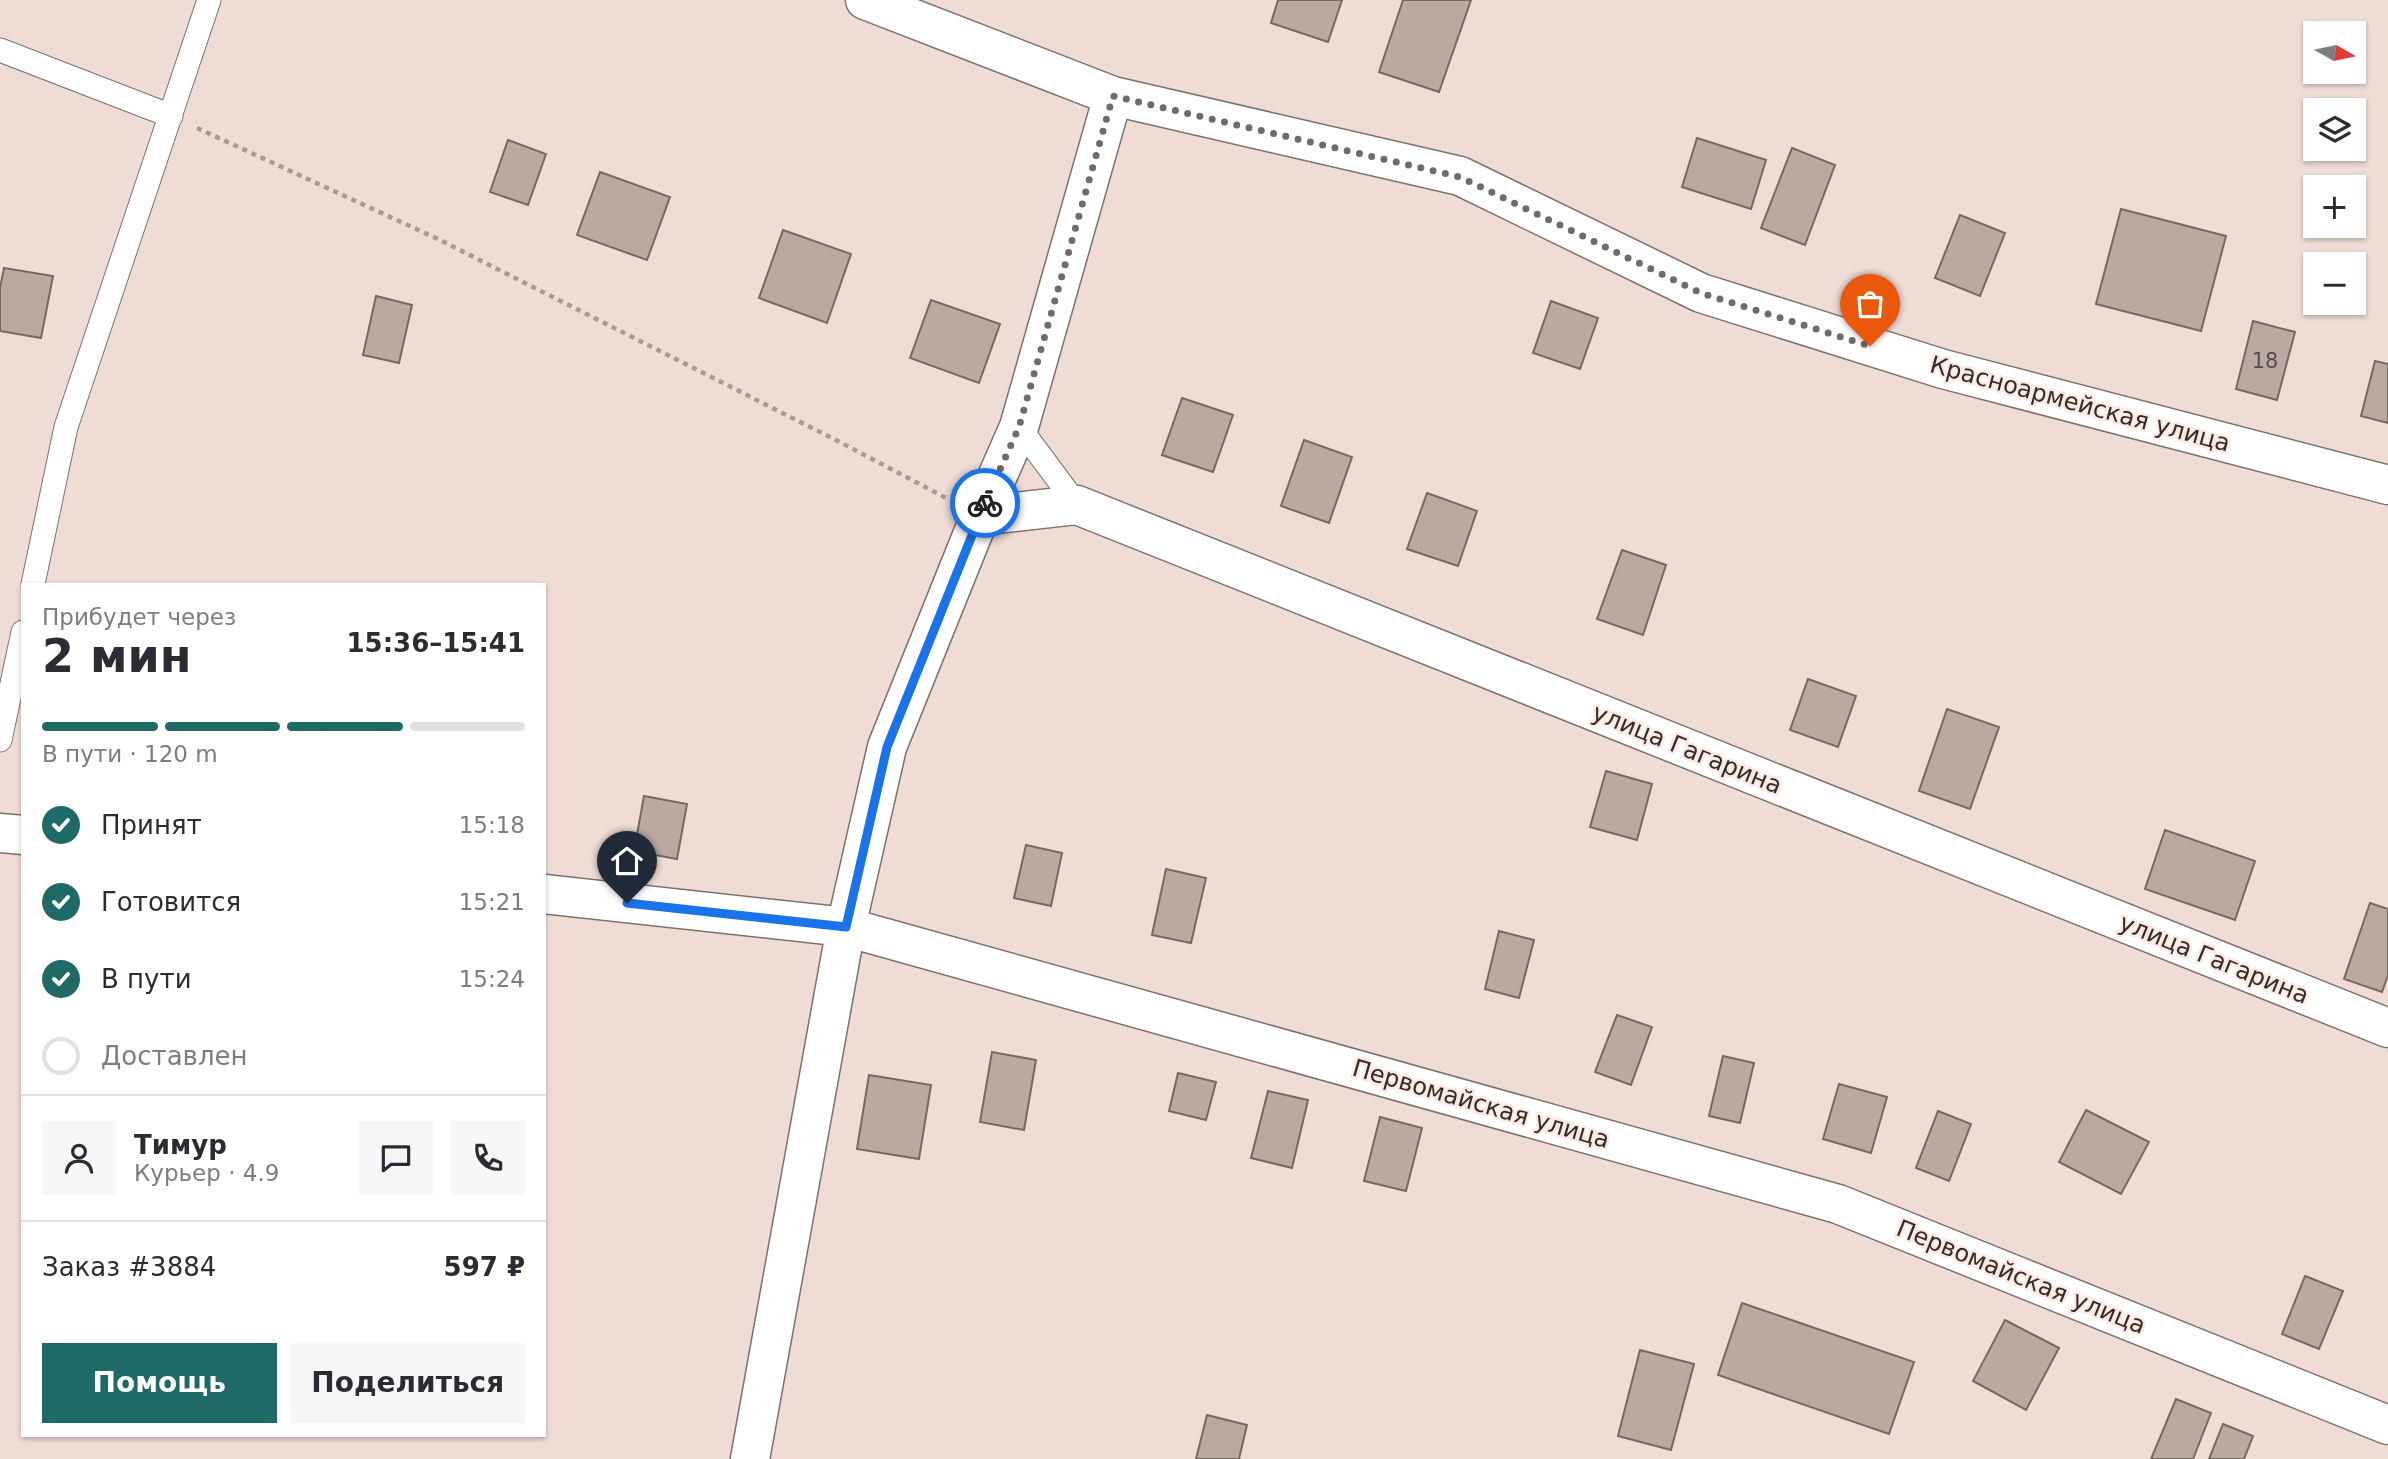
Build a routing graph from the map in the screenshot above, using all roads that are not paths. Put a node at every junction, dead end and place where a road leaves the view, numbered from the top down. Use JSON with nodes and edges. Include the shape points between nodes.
{"nodes":[{"id":1,"x":209,"y":0,"type":"edge"},
{"id":2,"x":866,"y":0,"type":"edge"},
{"id":3,"x":0,"y":50,"type":"edge"},
{"id":4,"x":1113,"y":96,"type":"junction"},
{"id":5,"x":171,"y":116,"type":"junction"},
{"id":6,"x":1019,"y":427,"type":"junction"},
{"id":7,"x":2388,"y":485,"type":"edge"},
{"id":8,"x":1077,"y":505,"type":"junction"},
{"id":9,"x":980,"y":516,"type":"junction"},
{"id":10,"x":33,"y":583,"type":"edge"},
{"id":11,"x":21,"y":641,"type":"edge"},
{"id":12,"x":0,"y":740,"type":"edge"},
{"id":13,"x":0,"y":833,"type":"edge"},
{"id":14,"x":21,"y":835,"type":"edge"},
{"id":15,"x":546,"y":894,"type":"edge"},
{"id":16,"x":846,"y":927,"type":"junction"},
{"id":17,"x":2388,"y":1028,"type":"edge"},
{"id":18,"x":2388,"y":1425,"type":"edge"},
{"id":19,"x":750,"y":1459,"type":"edge"}],
"edges":[{"from":1,"to":5,"type":"lane"},
{"from":2,"to":4,"type":"street","name":"Красноармейская улица"},
{"from":3,"to":5,"type":"lane"},
{"from":4,"to":6,"type":"street"},
{"from":4,"to":7,"type":"street","name":"Красноармейская улица","via":[[1460,177],[1701,293],[1943,369]]},
{"from":5,"to":10,"type":"lane","via":[[66,427]]},
{"from":6,"to":8,"type":"lane"},
{"from":6,"to":9,"type":"street"},
{"from":8,"to":9,"type":"street","name":"улица Гагарина"},
{"from":8,"to":17,"type":"street","name":"улица Гагарина"},
{"from":9,"to":16,"type":"street","via":[[887,747]]},
{"from":11,"to":12,"type":"lane"},
{"from":13,"to":14,"type":"street"},
{"from":15,"to":16,"type":"street","name":"Первомайская улица"},
{"from":16,"to":18,"type":"street","name":"Первомайская улица","via":[[1838,1204]]},
{"from":16,"to":19,"type":"street"}]}
